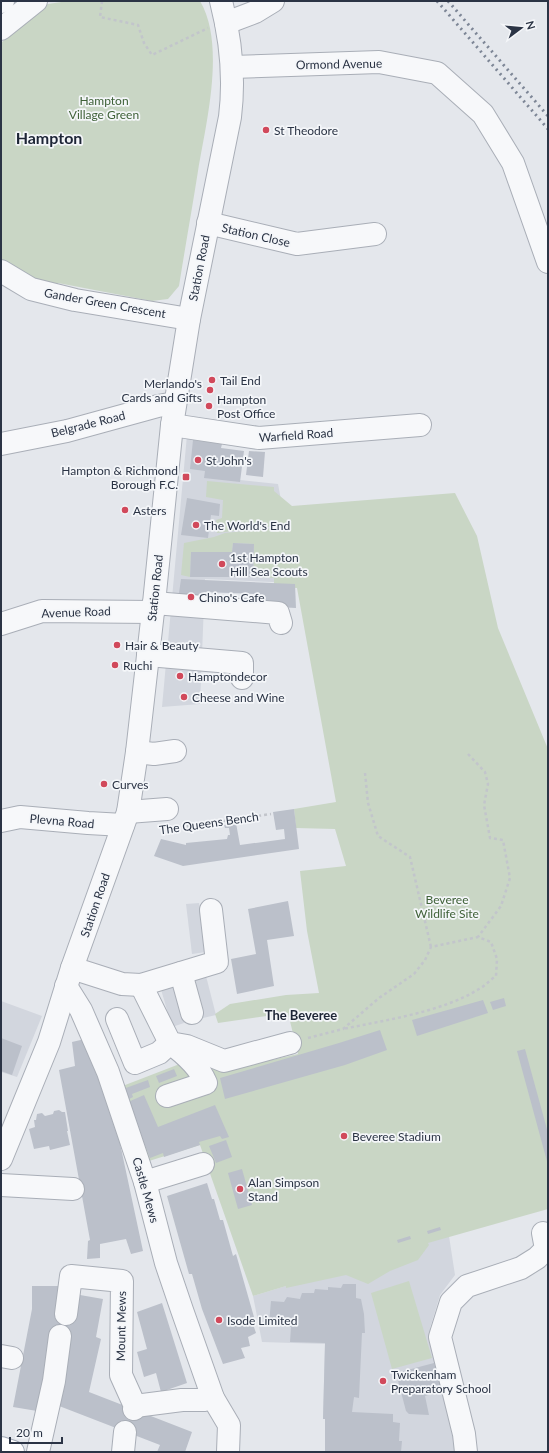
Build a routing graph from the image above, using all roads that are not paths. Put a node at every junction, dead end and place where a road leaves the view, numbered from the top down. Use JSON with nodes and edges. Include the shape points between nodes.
{"nodes":[{"id":1,"x":36,"y":1,"type":"edge"},
{"id":2,"x":221,"y":1,"type":"edge"},
{"id":3,"x":273,"y":1,"type":"edge"},
{"id":4,"x":226,"y":23,"type":"junction"},
{"id":5,"x":1,"y":29,"type":"edge"},
{"id":6,"x":232,"y":67,"type":"junction"},
{"id":7,"x":208,"y":223,"type":"junction"},
{"id":8,"x":375,"y":234,"type":"dead end"},
{"id":9,"x":548,"y":262,"type":"edge"},
{"id":10,"x":1,"y":271,"type":"edge"},
{"id":11,"x":189,"y":319,"type":"junction"},
{"id":12,"x":176,"y":403,"type":"junction"},
{"id":13,"x":172,"y":425,"type":"junction"},
{"id":14,"x":420,"y":425,"type":"dead end"},
{"id":15,"x":1,"y":444,"type":"edge"},
{"id":16,"x":178,"y":598,"type":"dead end"},
{"id":17,"x":203,"y":599,"type":"dead end"},
{"id":18,"x":154,"y":604,"type":"junction"},
{"id":19,"x":236,"y":611,"type":"junction"},
{"id":20,"x":281,"y":623,"type":"dead end"},
{"id":21,"x":1,"y":624,"type":"edge"},
{"id":22,"x":148,"y":655,"type":"junction"},
{"id":23,"x":242,"y":678,"type":"dead end"},
{"id":24,"x":175,"y":751,"type":"dead end"},
{"id":25,"x":137,"y":752,"type":"junction"},
{"id":26,"x":125,"y":818,"type":"junction"},
{"id":27,"x":168,"y":819,"type":"road end"},
{"id":28,"x":1,"y":821,"type":"edge"},
{"id":29,"x":211,"y":910,"type":"dead end"},
{"id":30,"x":181,"y":973,"type":"junction"},
{"id":31,"x":69,"y":977,"type":"junction"},
{"id":32,"x":141,"y":986,"type":"junction"},
{"id":33,"x":192,"y":1013,"type":"dead end"},
{"id":34,"x":117,"y":1020,"type":"dead end"},
{"id":35,"x":170,"y":1043,"type":"junction"},
{"id":36,"x":290,"y":1043,"type":"road end"},
{"id":37,"x":167,"y":1096,"type":"dead end"},
{"id":38,"x":1,"y":1159,"type":"edge"},
{"id":39,"x":203,"y":1164,"type":"dead end"},
{"id":40,"x":145,"y":1182,"type":"junction"},
{"id":41,"x":1,"y":1185,"type":"edge"},
{"id":42,"x":73,"y":1189,"type":"dead end"},
{"id":43,"x":546,"y":1244,"type":"edge"},
{"id":44,"x":66,"y":1314,"type":"dead end"},
{"id":45,"x":60,"y":1336,"type":"dead end"},
{"id":46,"x":213,"y":1398,"type":"junction"},
{"id":47,"x":1,"y":1448,"type":"edge"},
{"id":48,"x":13,"y":1452,"type":"edge"},
{"id":49,"x":38,"y":1452,"type":"edge"},
{"id":50,"x":228,"y":1452,"type":"edge"},
{"id":51,"x":466,"y":1452,"type":"edge"}],
"edges":[{"from":1,"to":5,"type":"street"},
{"from":2,"to":4,"type":"street","name":"Station Road"},
{"from":3,"to":4,"type":"street","via":[[255,12]]},
{"from":4,"to":6,"type":"street","name":"Station Road"},
{"from":6,"to":7,"type":"street","name":"Station Road","via":[[233,95],[230,117]]},
{"from":6,"to":9,"type":"street","name":"Ormond Avenue","via":[[379,62],[437,73],[484,114],[513,163]]},
{"from":7,"to":8,"type":"street","name":"Station Close","via":[[297,244]]},
{"from":7,"to":11,"type":"street","name":"Station Road"},
{"from":10,"to":11,"type":"street","name":"Gander Green Crescent","via":[[31,289],[75,300]]},
{"from":11,"to":12,"type":"street","name":"Station Road"},
{"from":12,"to":13,"type":"street","name":"Station Road"},
{"from":12,"to":15,"type":"street","name":"Belgrade Road","via":[[67,431]]},
{"from":13,"to":14,"type":"street","name":"Warfield Road","via":[[259,438]]},
{"from":13,"to":18,"type":"street","name":"Station Road"},
{"from":16,"to":18,"type":"street"},
{"from":17,"to":19,"type":"street"},
{"from":18,"to":19,"type":"street"},
{"from":18,"to":21,"type":"street","name":"Avenue Road","via":[[42,611]]},
{"from":18,"to":22,"type":"street","name":"Station Road"},
{"from":19,"to":20,"type":"street","via":[[278,613]]},
{"from":22,"to":23,"type":"street","via":[[242,663]]},
{"from":22,"to":25,"type":"street","name":"Station Road"},
{"from":24,"to":25,"type":"street","via":[[154,754]]},
{"from":25,"to":26,"type":"street","name":"Station Road"},
{"from":26,"to":27,"type":"street","name":"Plevna Road"},
{"from":26,"to":28,"type":"street","name":"Plevna Road","via":[[88,823],[20,817]]},
{"from":26,"to":31,"type":"street","name":"Station Road"},
{"from":29,"to":30,"type":"street","via":[[216,962]]},
{"from":30,"to":32,"type":"street"},
{"from":30,"to":33,"type":"street"},
{"from":31,"to":32,"type":"street"},
{"from":31,"to":38,"type":"street","name":"Station Road","via":[[49,1042]]},
{"from":31,"to":40,"type":"street","name":"Castle Mews","via":[[108,1072]]},
{"from":32,"to":35,"type":"street"},
{"from":34,"to":35,"type":"street","via":[[135,1063],[159,1053]]},
{"from":35,"to":36,"type":"street","via":[[187,1046],[224,1061]]},
{"from":35,"to":37,"type":"street","via":[[186,1055],[206,1083]]},
{"from":39,"to":40,"type":"street"},
{"from":40,"to":46,"type":"street","name":"Castle Mews","via":[[166,1263]]},
{"from":41,"to":42,"type":"street"},
{"from":43,"to":51,"type":"street","via":[[537,1258],[521,1268],[467,1286],[451,1302],[440,1337],[464,1434]]},
{"from":44,"to":46,"type":"street","name":"Mount Mews","via":[[71,1276],[122,1281],[121,1375],[134,1408]]},
{"from":45,"to":49,"type":"street","via":[[54,1381]]},
{"from":46,"to":50,"type":"street","name":"Castle Mews","via":[[229,1425]]},
{"from":47,"to":48,"type":"main road"}]}
